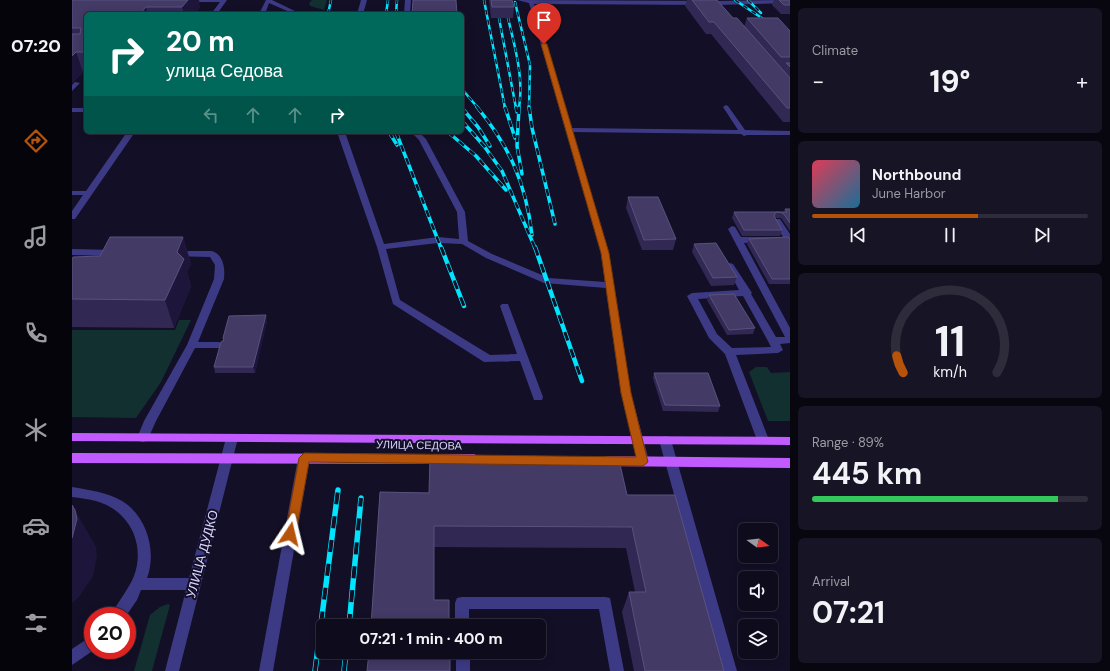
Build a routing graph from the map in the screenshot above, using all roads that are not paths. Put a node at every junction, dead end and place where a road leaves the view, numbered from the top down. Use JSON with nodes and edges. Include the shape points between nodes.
{"nodes":[{"id":1,"x":167,"y":0,"type":"edge"},
{"id":2,"x":194,"y":0,"type":"edge"},
{"id":3,"x":223,"y":0,"type":"edge"},
{"id":4,"x":364,"y":0,"type":"edge"},
{"id":5,"x":408,"y":0,"type":"edge"},
{"id":6,"x":520,"y":0,"type":"edge"},
{"id":7,"x":768,"y":0,"type":"edge"},
{"id":8,"x":269,"y":1,"type":"edge"},
{"id":9,"x":562,"y":1,"type":"edge"},
{"id":10,"x":626,"y":1,"type":"edge"},
{"id":11,"x":790,"y":1,"type":"edge"},
{"id":12,"x":531,"y":2,"type":"junction"},
{"id":13,"x":715,"y":3,"type":"junction"},
{"id":14,"x":188,"y":7,"type":"dead end"},
{"id":15,"x":720,"y":9,"type":"edge"},
{"id":16,"x":215,"y":12,"type":"edge"},
{"id":17,"x":263,"y":12,"type":"edge"},
{"id":18,"x":294,"y":12,"type":"edge"},
{"id":19,"x":361,"y":12,"type":"edge"},
{"id":20,"x":407,"y":12,"type":"edge"},
{"id":21,"x":77,"y":83,"type":"dead end"},
{"id":22,"x":72,"y":89,"type":"edge"},
{"id":23,"x":726,"y":107,"type":"dead end"},
{"id":24,"x":72,"y":110,"type":"edge"},
{"id":25,"x":84,"y":110,"type":"edge"},
{"id":26,"x":570,"y":130,"type":"junction"},
{"id":27,"x":790,"y":133,"type":"edge"},
{"id":28,"x":130,"y":134,"type":"edge"},
{"id":29,"x":342,"y":134,"type":"edge"},
{"id":30,"x":417,"y":134,"type":"edge"},
{"id":31,"x":744,"y":134,"type":"junction"},
{"id":32,"x":72,"y":193,"type":"edge"},
{"id":33,"x":89,"y":193,"type":"junction"},
{"id":34,"x":72,"y":216,"type":"edge"},
{"id":35,"x":777,"y":221,"type":"edge"},
{"id":36,"x":732,"y":229,"type":"dead end"},
{"id":37,"x":789,"y":239,"type":"edge"},
{"id":38,"x":738,"y":240,"type":"junction"},
{"id":39,"x":464,"y":242,"type":"junction"},
{"id":40,"x":381,"y":247,"type":"junction"},
{"id":41,"x":72,"y":252,"type":"edge"},
{"id":42,"x":103,"y":253,"type":"junction"},
{"id":43,"x":126,"y":253,"type":"edge"},
{"id":44,"x":165,"y":254,"type":"edge"},
{"id":45,"x":726,"y":260,"type":"edge"},
{"id":46,"x":96,"y":264,"type":"edge"},
{"id":47,"x":610,"y":285,"type":"junction"},
{"id":48,"x":749,"y":296,"type":"junction"},
{"id":49,"x":770,"y":300,"type":"junction"},
{"id":50,"x":505,"y":306,"type":"dead end"},
{"id":51,"x":790,"y":339,"type":"edge"},
{"id":52,"x":773,"y":341,"type":"junction"},
{"id":53,"x":192,"y":345,"type":"junction"},
{"id":54,"x":219,"y":345,"type":"edge"},
{"id":55,"x":730,"y":352,"type":"junction"},
{"id":56,"x":524,"y":357,"type":"junction"},
{"id":57,"x":538,"y":397,"type":"dead end"},
{"id":58,"x":72,"y":436,"type":"edge"},
{"id":59,"x":143,"y":438,"type":"junction"},
{"id":60,"x":232,"y":438,"type":"junction"},
{"id":61,"x":637,"y":439,"type":"junction"},
{"id":62,"x":664,"y":440,"type":"junction"},
{"id":63,"x":763,"y":440,"type":"junction"},
{"id":64,"x":790,"y":441,"type":"edge"},
{"id":65,"x":72,"y":458,"type":"edge"},
{"id":66,"x":304,"y":458,"type":"junction"},
{"id":67,"x":227,"y":459,"type":"junction"},
{"id":68,"x":485,"y":459,"type":"edge"},
{"id":69,"x":596,"y":461,"type":"edge"},
{"id":70,"x":643,"y":462,"type":"junction"},
{"id":71,"x":671,"y":462,"type":"junction"},
{"id":72,"x":789,"y":465,"type":"edge"},
{"id":73,"x":72,"y":492,"type":"edge"},
{"id":74,"x":138,"y":584,"type":"junction"},
{"id":75,"x":195,"y":584,"type":"junction"},
{"id":76,"x":126,"y":607,"type":"edge"},
{"id":77,"x":462,"y":619,"type":"edge"},
{"id":78,"x":84,"y":649,"type":"edge"},
{"id":79,"x":72,"y":658,"type":"edge"},
{"id":80,"x":463,"y":659,"type":"edge"},
{"id":81,"x":172,"y":671,"type":"edge"},
{"id":82,"x":266,"y":671,"type":"edge"},
{"id":83,"x":463,"y":671,"type":"edge"},
{"id":84,"x":617,"y":671,"type":"edge"},
{"id":85,"x":730,"y":671,"type":"edge"}],
"edges":[{"from":1,"to":2,"type":"street"},
{"from":2,"to":3,"type":"street"},
{"from":2,"to":14,"type":"street"},
{"from":3,"to":16,"type":"street"},
{"from":4,"to":19,"type":"street"},
{"from":5,"to":20,"type":"street"},
{"from":6,"to":12,"type":"street"},
{"from":7,"to":11,"type":"street"},
{"from":7,"to":13,"type":"street"},
{"from":8,"to":17,"type":"street"},
{"from":8,"to":18,"type":"street"},
{"from":9,"to":10,"type":"street"},
{"from":9,"to":12,"type":"street"},
{"from":10,"to":13,"type":"street"},
{"from":12,"to":26,"type":"street"},
{"from":13,"to":15,"type":"street"},
{"from":21,"to":22,"type":"street"},
{"from":23,"to":31,"type":"street"},
{"from":24,"to":25,"type":"street"},
{"from":26,"to":31,"type":"street"},
{"from":26,"to":47,"type":"street","via":[[605,253]]},
{"from":27,"to":31,"type":"street"},
{"from":28,"to":33,"type":"street"},
{"from":29,"to":40,"type":"street"},
{"from":30,"to":39,"type":"street","via":[[461,212]]},
{"from":32,"to":33,"type":"street"},
{"from":33,"to":34,"type":"street"},
{"from":35,"to":37,"type":"street"},
{"from":36,"to":38,"type":"street"},
{"from":37,"to":38,"type":"street"},
{"from":38,"to":49,"type":"street"},
{"from":39,"to":40,"type":"street","via":[[438,240]]},
{"from":39,"to":47,"type":"street","via":[[489,256],[547,281]]},
{"from":40,"to":56,"type":"street","via":[[396,302],[488,359]]},
{"from":41,"to":42,"type":"street"},
{"from":42,"to":43,"type":"street"},
{"from":42,"to":46,"type":"street"},
{"from":44,"to":53,"type":"street","via":[[212,254],[221,268]]},
{"from":45,"to":48,"type":"street"},
{"from":47,"to":61,"type":"street","via":[[626,393]]},
{"from":48,"to":49,"type":"street"},
{"from":48,"to":52,"type":"street"},
{"from":48,"to":55,"type":"street","via":[[692,296],[713,336]]},
{"from":49,"to":51,"type":"street"},
{"from":50,"to":56,"type":"street"},
{"from":51,"to":52,"type":"street"},
{"from":52,"to":55,"type":"street","via":[[778,350]]},
{"from":53,"to":54,"type":"street"},
{"from":53,"to":59,"type":"street"},
{"from":55,"to":63,"type":"street"},
{"from":56,"to":57,"type":"street"},
{"from":58,"to":59,"type":"main road","name":"УЛИЦА СЕДОВА"},
{"from":59,"to":60,"type":"main road","name":"УЛИЦА СЕДОВА"},
{"from":60,"to":61,"type":"main road","name":"УЛИЦА СЕДОВА"},
{"from":60,"to":67,"type":"street","name":"УЛИЦА ДУДКО"},
{"from":61,"to":62,"type":"main road","name":"УЛИЦА СЕДОВА"},
{"from":61,"to":70,"type":"street"},
{"from":62,"to":63,"type":"main road","name":"УЛИЦА СЕДОВА"},
{"from":62,"to":71,"type":"street"},
{"from":63,"to":64,"type":"main road","name":"УЛИЦА СЕДОВА"},
{"from":65,"to":67,"type":"main road","name":"УЛИЦА СЕДОВА"},
{"from":66,"to":67,"type":"main road","name":"УЛИЦА СЕДОВА"},
{"from":66,"to":68,"type":"main road","name":"УЛИЦА СЕДОВА"},
{"from":66,"to":82,"type":"street"},
{"from":67,"to":75,"type":"street","name":"УЛИЦА ДУДКО"},
{"from":69,"to":70,"type":"main road"},
{"from":70,"to":71,"type":"main road"},
{"from":71,"to":72,"type":"main road"},
{"from":71,"to":85,"type":"street"},
{"from":73,"to":74,"type":"street","via":[[106,497],[127,510],[137,523],[144,547],[144,564]]},
{"from":74,"to":75,"type":"street"},
{"from":74,"to":76,"type":"street"},
{"from":75,"to":81,"type":"street","name":"УЛИЦА ДУДКО"},
{"from":77,"to":84,"type":"street","via":[[462,603],[605,603]]},
{"from":78,"to":79,"type":"street"},
{"from":80,"to":83,"type":"street"}]}
